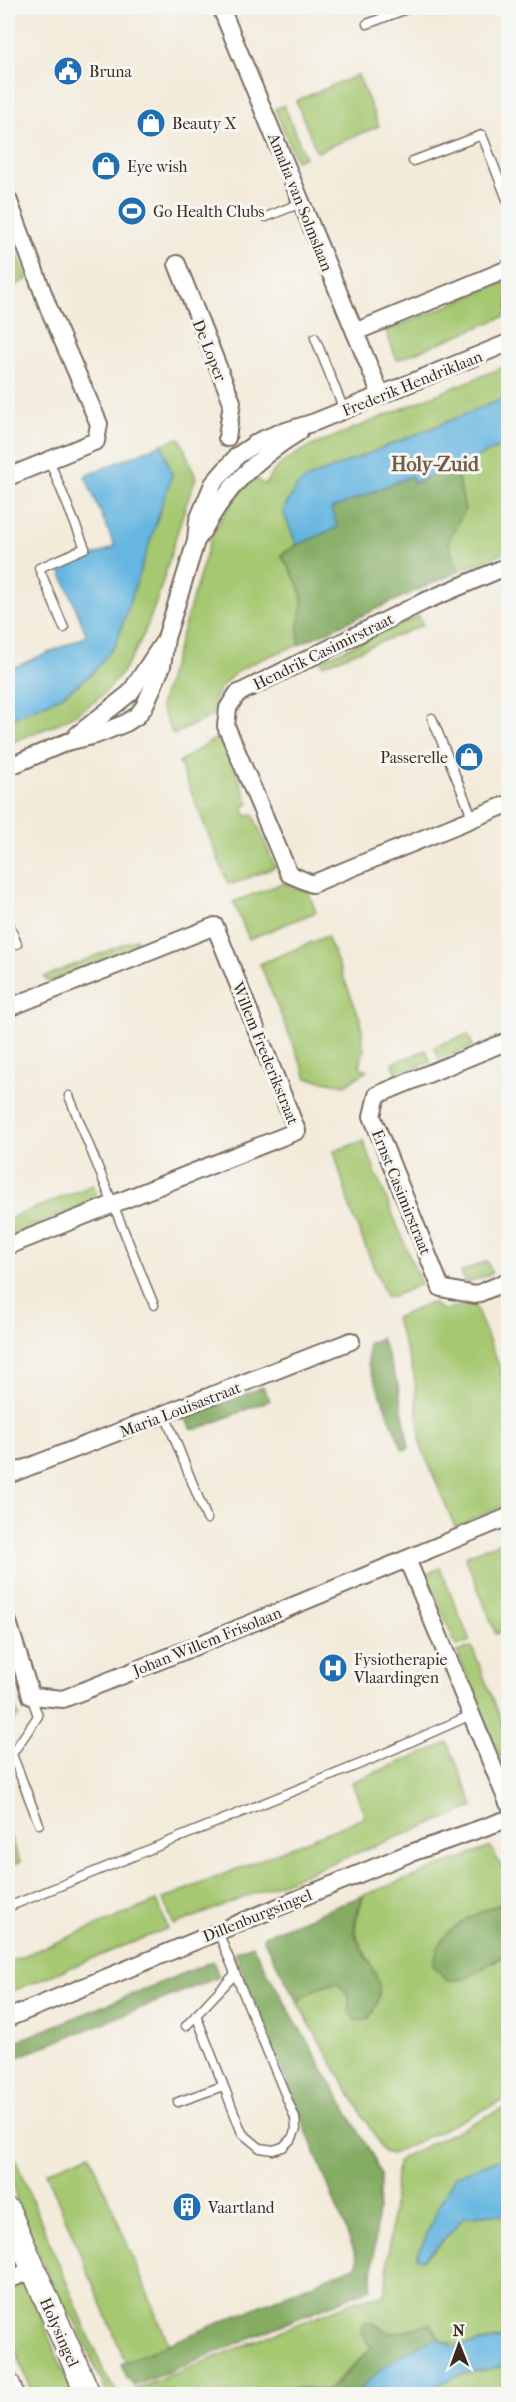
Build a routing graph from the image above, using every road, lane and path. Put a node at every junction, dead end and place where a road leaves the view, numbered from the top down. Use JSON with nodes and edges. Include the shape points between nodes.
{"nodes":[{"id":1,"x":221,"y":8,"type":"edge"},
{"id":2,"x":409,"y":8,"type":"edge"},
{"id":3,"x":367,"y":24,"type":"dead end"},
{"id":4,"x":413,"y":161,"type":"dead end"},
{"id":5,"x":8,"y":199,"type":"edge"},
{"id":6,"x":508,"y":202,"type":"edge"},
{"id":7,"x":301,"y":203,"type":"junction"},
{"id":8,"x":266,"y":218,"type":"dead end"},
{"id":9,"x":177,"y":264,"type":"dead end"},
{"id":10,"x":508,"y":270,"type":"edge"},
{"id":11,"x":355,"y":332,"type":"junction"},
{"id":12,"x":315,"y":338,"type":"dead end"},
{"id":13,"x":508,"y":343,"type":"edge"},
{"id":14,"x":381,"y":396,"type":"junction"},
{"id":15,"x":344,"y":410,"type":"junction"},
{"id":16,"x":228,"y":438,"type":"dead end"},
{"id":17,"x":49,"y":460,"type":"junction"},
{"id":18,"x":8,"y":477,"type":"edge"},
{"id":19,"x":508,"y":566,"type":"edge"},
{"id":20,"x":64,"y":628,"type":"dead end"},
{"id":21,"x":432,"y":718,"type":"dead end"},
{"id":22,"x":8,"y":767,"type":"edge"},
{"id":23,"x":508,"y":804,"type":"edge"},
{"id":24,"x":473,"y":819,"type":"junction"},
{"id":25,"x":8,"y":921,"type":"edge"},
{"id":26,"x":17,"y":944,"type":"dead end"},
{"id":27,"x":8,"y":1008,"type":"edge"},
{"id":28,"x":508,"y":1041,"type":"edge"},
{"id":29,"x":69,"y":1096,"type":"dead end"},
{"id":30,"x":115,"y":1204,"type":"junction"},
{"id":31,"x":8,"y":1246,"type":"edge"},
{"id":32,"x":508,"y":1281,"type":"edge"},
{"id":33,"x":154,"y":1305,"type":"dead end"},
{"id":34,"x":351,"y":1341,"type":"dead end"},
{"id":35,"x":165,"y":1415,"type":"junction"},
{"id":36,"x":8,"y":1475,"type":"edge"},
{"id":37,"x":508,"y":1517,"type":"edge"},
{"id":38,"x":207,"y":1519,"type":"dead end"},
{"id":39,"x":407,"y":1559,"type":"junction"},
{"id":40,"x":8,"y":1622,"type":"edge"},
{"id":41,"x":31,"y":1696,"type":"junction"},
{"id":42,"x":471,"y":1715,"type":"junction"},
{"id":43,"x":508,"y":1803,"type":"edge"},
{"id":44,"x":508,"y":1818,"type":"edge"},
{"id":45,"x":39,"y":1824,"type":"dead end"},
{"id":46,"x":8,"y":1907,"type":"edge"},
{"id":47,"x":218,"y":1931,"type":"junction"},
{"id":48,"x":235,"y":1974,"type":"junction"},
{"id":49,"x":196,"y":2015,"type":"junction"},
{"id":50,"x":8,"y":2018,"type":"edge"},
{"id":51,"x":186,"y":2026,"type":"dead end"},
{"id":52,"x":223,"y":2086,"type":"junction"},
{"id":53,"x":178,"y":2102,"type":"dead end"},
{"id":54,"x":10,"y":2224,"type":"edge"},
{"id":55,"x":33,"y":2270,"type":"junction"},
{"id":56,"x":8,"y":2280,"type":"edge"},
{"id":57,"x":8,"y":2385,"type":"edge"},
{"id":58,"x":11,"y":2394,"type":"edge"},
{"id":59,"x":88,"y":2394,"type":"edge"}],
"edges":[{"from":1,"to":7,"type":"street","name":"Amalia van Solmslaan"},
{"from":2,"to":3,"type":"lane"},
{"from":4,"to":6,"type":"lane","via":[[483,135]]},
{"from":5,"to":17,"type":"street","via":[[99,424],[96,441]]},
{"from":7,"to":8,"type":"lane"},
{"from":7,"to":11,"type":"street","name":"Amalia van Solmslaan"},
{"from":9,"to":16,"type":"street","name":"De Loper","via":[[232,402]]},
{"from":10,"to":11,"type":"street"},
{"from":11,"to":14,"type":"street","name":"Amalia van Solmslaan"},
{"from":12,"to":15,"type":"lane"},
{"from":13,"to":14,"type":"street","name":"Frederik Hendriklaan"},
{"from":14,"to":15,"type":"street","name":"Frederik Hendriklaan"},
{"from":15,"to":22,"type":"street","name":"Frederik Hendriklaan","via":[[315,422],[282,443],[237,481],[221,501],[196,541],[166,638],[130,693],[67,742]]},
{"from":17,"to":18,"type":"street"},
{"from":17,"to":20,"type":"lane","via":[[85,548],[39,568]]},
{"from":19,"to":24,"type":"street","name":"Hendrik Casimirstraat","via":[[309,657],[237,694],[228,708],[226,726],[289,874],[312,884]]},
{"from":21,"to":24,"type":"lane"},
{"from":23,"to":24,"type":"street","name":"Hendrik Casimirstraat"},
{"from":25,"to":26,"type":"lane"},
{"from":27,"to":30,"type":"street","name":"Willem Frederikstraat","via":[[216,927],[297,1131]]},
{"from":28,"to":32,"type":"street","name":"Ernst Casimirstraat","via":[[377,1095],[372,1116],[441,1288],[475,1295]]},
{"from":29,"to":30,"type":"lane"},
{"from":30,"to":31,"type":"street","name":"Willem Frederikstraat"},
{"from":30,"to":33,"type":"lane"},
{"from":34,"to":35,"type":"street","name":"Maria Louisastraat"},
{"from":35,"to":36,"type":"street","name":"Maria Louisastraat"},
{"from":35,"to":38,"type":"lane"},
{"from":37,"to":39,"type":"street","name":"Johan Willem Frisolaan"},
{"from":39,"to":41,"type":"street","name":"Johan Willem Frisolaan","via":[[63,1699]]},
{"from":39,"to":42,"type":"street"},
{"from":40,"to":41,"type":"street"},
{"from":41,"to":45,"type":"lane","via":[[38,1716],[12,1754]]},
{"from":42,"to":43,"type":"street"},
{"from":42,"to":46,"type":"lane"},
{"from":44,"to":47,"type":"street","name":"Dillenburgsingel"},
{"from":47,"to":48,"type":"lane"},
{"from":47,"to":50,"type":"street","name":"Dillenburgsingel"},
{"from":48,"to":49,"type":"lane"},
{"from":48,"to":52,"type":"lane","via":[[295,2118],[292,2138],[273,2150],[250,2141],[242,2133]]},
{"from":49,"to":51,"type":"lane"},
{"from":49,"to":52,"type":"lane"},
{"from":52,"to":53,"type":"lane"},
{"from":54,"to":55,"type":"street","name":"Holysingel"},
{"from":55,"to":56,"type":"street"},
{"from":55,"to":59,"type":"street","name":"Holysingel"},
{"from":57,"to":58,"type":"street"}]}
